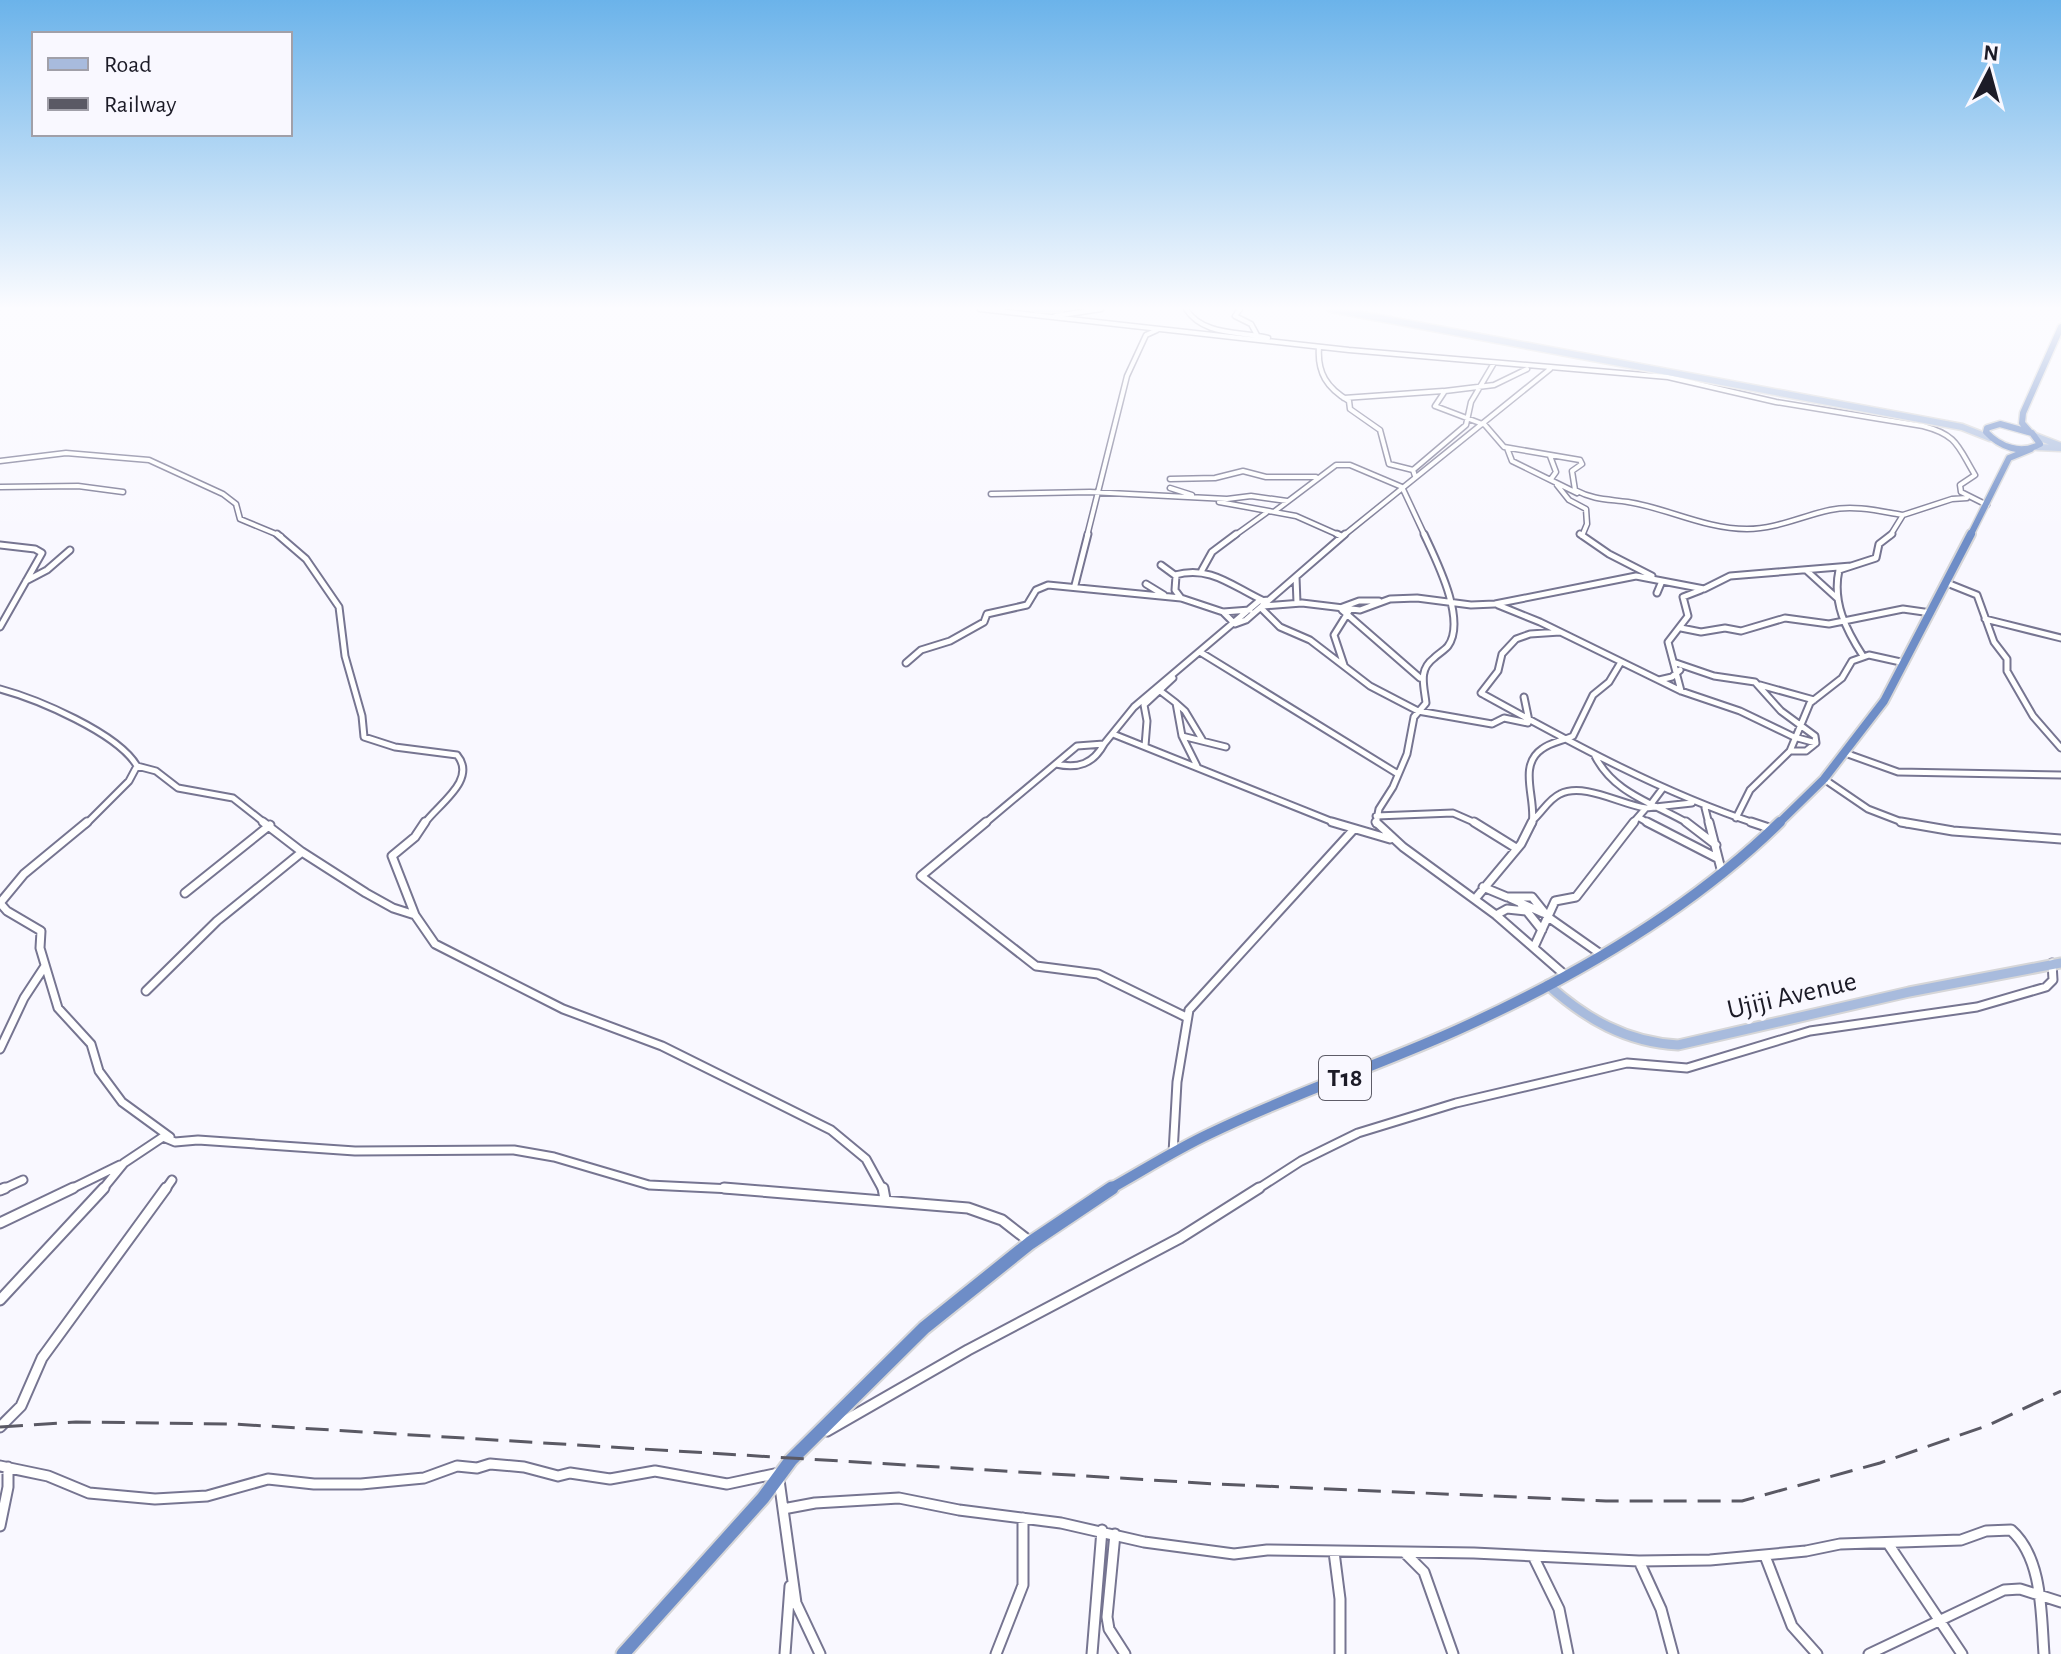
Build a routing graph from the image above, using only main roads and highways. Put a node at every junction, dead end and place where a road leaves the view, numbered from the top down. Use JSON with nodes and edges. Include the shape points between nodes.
{"nodes":[{"id":1,"x":1737,"y":386,"type":"edge"},
{"id":2,"x":2035,"y":386,"type":"edge"},
{"id":3,"x":2023,"y":413,"type":"junction"},
{"id":4,"x":1996,"y":425,"type":"junction"},
{"id":5,"x":1962,"y":427,"type":"junction"},
{"id":6,"x":2033,"y":434,"type":"junction"},
{"id":7,"x":1992,"y":439,"type":"junction"},
{"id":8,"x":2061,"y":447,"type":"edge"},
{"id":9,"x":2034,"y":448,"type":"junction"},
{"id":10,"x":2007,"y":461,"type":"junction"},
{"id":11,"x":2056,"y":963,"type":"edge"},
{"id":12,"x":1548,"y":985,"type":"junction"},
{"id":13,"x":623,"y":1654,"type":"edge"}],
"edges":[{"from":1,"to":5,"type":"main road"},
{"from":2,"to":3,"type":"highway"},
{"from":3,"to":4,"type":"highway"},
{"from":3,"to":6,"type":"highway","via":[[2022,423]]},
{"from":4,"to":5,"type":"main road"},
{"from":4,"to":6,"type":"highway"},
{"from":4,"to":7,"type":"highway","via":[[1987,428]]},
{"from":5,"to":7,"type":"main road"},
{"from":6,"to":8,"type":"main road"},
{"from":6,"to":9,"type":"highway","via":[[2040,444]]},
{"from":7,"to":9,"type":"highway","via":[[2012,448]]},
{"from":7,"to":10,"type":"highway"},
{"from":8,"to":9,"type":"main road"},
{"from":9,"to":10,"type":"highway"},
{"from":10,"to":12,"type":"highway","number":"T18","via":[[1906,663],[1824,779],[1722,873],[1602,955]]},
{"from":11,"to":12,"type":"main road","name":"Ujiji Avenue","via":[[1678,1045],[1599,1025]]},
{"from":12,"to":13,"type":"highway","number":"T18","via":[[1457,1030],[1209,1134],[1106,1191],[1030,1243],[924,1328],[810,1441]]}]}
